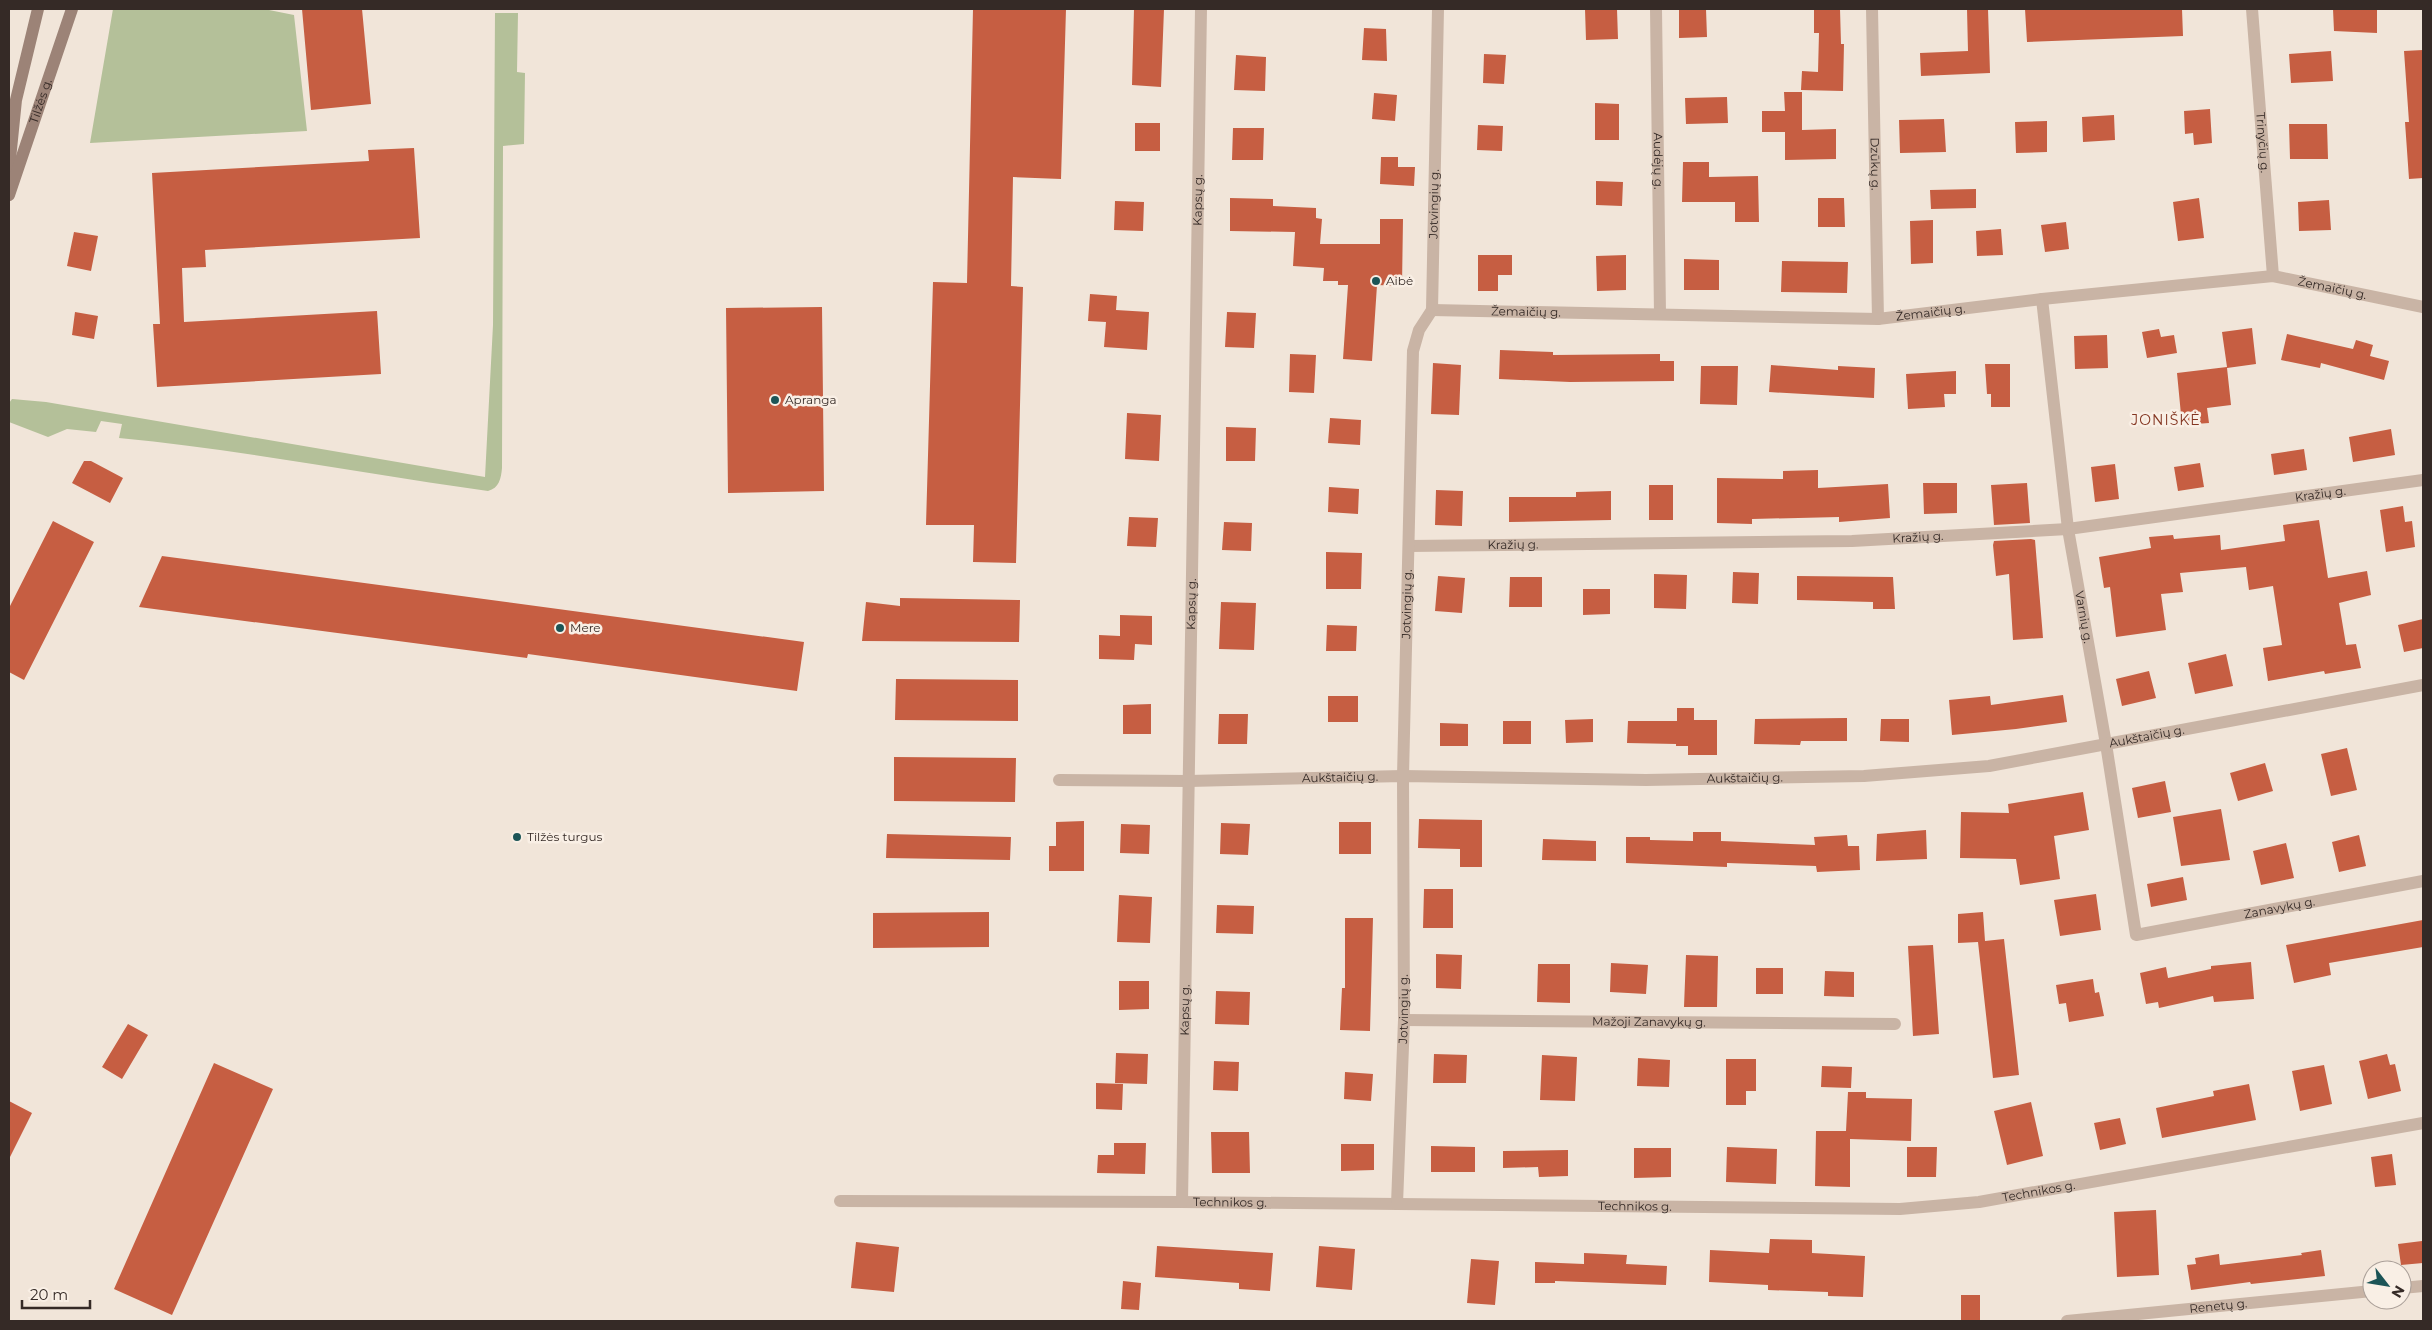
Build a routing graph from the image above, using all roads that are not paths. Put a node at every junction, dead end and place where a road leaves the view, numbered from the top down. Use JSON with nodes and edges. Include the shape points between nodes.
{"nodes":[{"id":1,"x":38,"y":9,"type":"edge"},
{"id":2,"x":72,"y":9,"type":"edge"},
{"id":3,"x":1200,"y":9,"type":"edge"},
{"id":4,"x":1438,"y":9,"type":"edge"},
{"id":5,"x":1656,"y":9,"type":"edge"},
{"id":6,"x":1872,"y":9,"type":"edge"},
{"id":7,"x":2252,"y":9,"type":"edge"},
{"id":8,"x":9,"y":169,"type":"edge"},
{"id":9,"x":9,"y":195,"type":"edge"},
{"id":10,"x":2273,"y":276,"type":"junction"},
{"id":11,"x":2042,"y":299,"type":"junction"},
{"id":12,"x":2423,"y":307,"type":"edge"},
{"id":13,"x":1432,"y":310,"type":"junction"},
{"id":14,"x":1660,"y":314,"type":"junction"},
{"id":15,"x":1878,"y":319,"type":"junction"},
{"id":16,"x":2423,"y":480,"type":"edge"},
{"id":17,"x":2068,"y":529,"type":"junction"},
{"id":18,"x":1409,"y":546,"type":"junction"},
{"id":19,"x":2423,"y":685,"type":"edge"},
{"id":20,"x":2106,"y":744,"type":"junction"},
{"id":21,"x":1403,"y":776,"type":"junction"},
{"id":22,"x":1059,"y":780,"type":"dead end"},
{"id":23,"x":1189,"y":781,"type":"junction"},
{"id":24,"x":2423,"y":881,"type":"edge"},
{"id":25,"x":2136,"y":935,"type":"joint"},
{"id":26,"x":1404,"y":1020,"type":"junction"},
{"id":27,"x":1895,"y":1024,"type":"dead end"},
{"id":28,"x":2423,"y":1123,"type":"edge"},
{"id":29,"x":840,"y":1201,"type":"dead end"},
{"id":30,"x":1182,"y":1202,"type":"junction"},
{"id":31,"x":1397,"y":1204,"type":"junction"},
{"id":32,"x":2362,"y":1292,"type":"edge"},
{"id":33,"x":2067,"y":1321,"type":"edge"}],
"edges":[{"from":1,"to":8,"type":"main road","name":"Tilžės g.","via":[[16,100]]},
{"from":2,"to":9,"type":"main road","name":"Tilžės g."},
{"from":3,"to":23,"type":"street","name":"Kapsų g."},
{"from":4,"to":13,"type":"street","name":"Jotvingių g."},
{"from":5,"to":14,"type":"street","name":"Audėjų g."},
{"from":6,"to":15,"type":"street","name":"Dzūkų g."},
{"from":7,"to":10,"type":"street","name":"Trinyčių g."},
{"from":10,"to":11,"type":"street","name":"Žemaičių g."},
{"from":10,"to":12,"type":"street","name":"Žemaičių g."},
{"from":11,"to":15,"type":"street","name":"Žemaičių g."},
{"from":11,"to":17,"type":"street","name":"Varnių g."},
{"from":13,"to":14,"type":"street","name":"Žemaičių g."},
{"from":13,"to":18,"type":"street","name":"Jotvingių g.","via":[[1419,330],[1413,351]]},
{"from":14,"to":15,"type":"street","name":"Žemaičių g."},
{"from":16,"to":17,"type":"street","name":"Kražių g."},
{"from":17,"to":18,"type":"street","name":"Kražių g.","via":[[1852,541]]},
{"from":17,"to":20,"type":"street","name":"Varnių g."},
{"from":18,"to":21,"type":"street","name":"Jotvingių g."},
{"from":19,"to":20,"type":"street","name":"Aukštaičių g."},
{"from":20,"to":21,"type":"street","name":"Aukštaičių g.","via":[[1989,766],[1864,776],[1646,780]]},
{"from":20,"to":25,"type":"street","name":"Varnių g."},
{"from":21,"to":23,"type":"street","name":"Aukštaičių g."},
{"from":21,"to":26,"type":"street","name":"Jotvingių g."},
{"from":22,"to":23,"type":"street","name":"Aukštaičių g."},
{"from":23,"to":30,"type":"street","name":"Kapsų g."},
{"from":24,"to":25,"type":"street","name":"Zanavykų g."},
{"from":26,"to":27,"type":"street","name":"Mažoji Zanavykų g."},
{"from":26,"to":31,"type":"street","name":"Jotvingių g."},
{"from":28,"to":31,"type":"street","name":"Technikos g.","via":[[1979,1202],[1900,1210]]},
{"from":29,"to":30,"type":"street","name":"Technikos g."},
{"from":30,"to":31,"type":"street","name":"Technikos g."},
{"from":32,"to":33,"type":"street","name":"Renetų g."}]}
